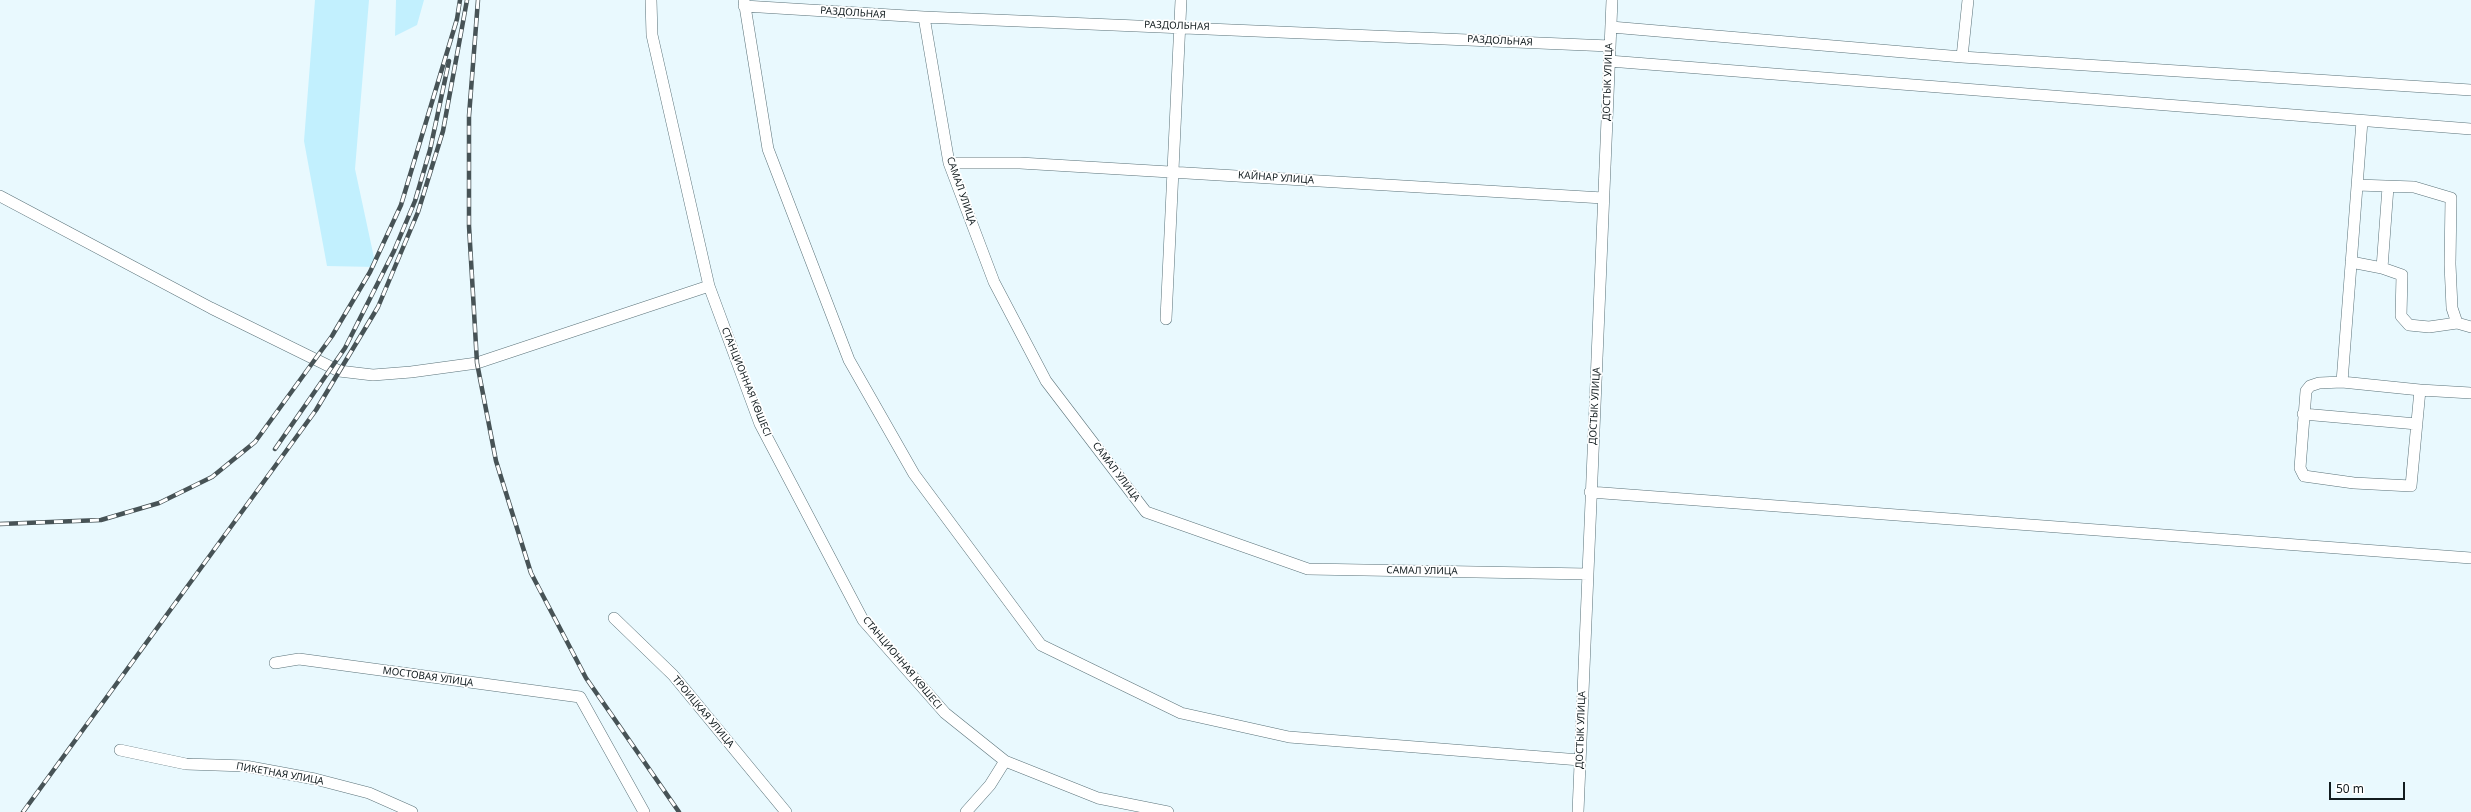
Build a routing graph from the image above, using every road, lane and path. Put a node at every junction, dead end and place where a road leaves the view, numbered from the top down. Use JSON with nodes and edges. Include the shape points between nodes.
{"nodes":[{"id":1,"x":651,"y":0,"type":"edge"},
{"id":2,"x":1181,"y":0,"type":"edge"},
{"id":3,"x":1612,"y":0,"type":"edge"},
{"id":4,"x":1968,"y":0,"type":"edge"},
{"id":5,"x":744,"y":3,"type":"edge"},
{"id":6,"x":924,"y":17,"type":"junction"},
{"id":7,"x":1180,"y":26,"type":"junction"},
{"id":8,"x":1611,"y":27,"type":"junction"},
{"id":9,"x":1610,"y":46,"type":"junction"},
{"id":10,"x":1962,"y":57,"type":"junction"},
{"id":11,"x":1609,"y":61,"type":"junction"},
{"id":12,"x":2471,"y":90,"type":"edge"},
{"id":13,"x":2362,"y":121,"type":"junction"},
{"id":14,"x":2471,"y":129,"type":"edge"},
{"id":15,"x":949,"y":163,"type":"junction"},
{"id":16,"x":1173,"y":172,"type":"junction"},
{"id":17,"x":2357,"y":185,"type":"junction"},
{"id":18,"x":2388,"y":187,"type":"junction"},
{"id":19,"x":0,"y":196,"type":"edge"},
{"id":20,"x":1604,"y":198,"type":"junction"},
{"id":21,"x":2351,"y":262,"type":"junction"},
{"id":22,"x":2382,"y":268,"type":"junction"},
{"id":23,"x":709,"y":286,"type":"junction"},
{"id":24,"x":1166,"y":319,"type":"dead end"},
{"id":25,"x":2457,"y":323,"type":"junction"},
{"id":26,"x":2471,"y":327,"type":"edge"},
{"id":27,"x":2342,"y":382,"type":"junction"},
{"id":28,"x":2420,"y":390,"type":"junction"},
{"id":29,"x":2471,"y":393,"type":"edge"},
{"id":30,"x":2303,"y":414,"type":"junction"},
{"id":31,"x":2417,"y":424,"type":"junction"},
{"id":32,"x":1590,"y":492,"type":"junction"},
{"id":33,"x":2471,"y":558,"type":"edge"},
{"id":34,"x":1588,"y":574,"type":"junction"},
{"id":35,"x":614,"y":618,"type":"dead end"},
{"id":36,"x":275,"y":663,"type":"dead end"},
{"id":37,"x":120,"y":750,"type":"dead end"},
{"id":38,"x":1580,"y":760,"type":"junction"},
{"id":39,"x":1005,"y":761,"type":"junction"},
{"id":40,"x":412,"y":812,"type":"edge"},
{"id":41,"x":644,"y":812,"type":"edge"},
{"id":42,"x":786,"y":812,"type":"edge"},
{"id":43,"x":966,"y":812,"type":"edge"},
{"id":44,"x":1168,"y":812,"type":"edge"},
{"id":45,"x":1578,"y":812,"type":"edge"}],
"edges":[{"from":1,"to":23,"type":"street","name":"СТАНЦИОННАЯ КӨШЕСІ","via":[[652,35]]},
{"from":2,"to":7,"type":"street"},
{"from":3,"to":8,"type":"street","name":"ДОСТЫК УЛИЦА"},
{"from":4,"to":10,"type":"street"},
{"from":5,"to":6,"type":"street","name":"РАЗДОЛЬНАЯ"},
{"from":5,"to":38,"type":"street","via":[[768,149],[849,360],[914,474],[1041,645],[1181,713],[1289,737]]},
{"from":6,"to":7,"type":"street","name":"РАЗДОЛЬНАЯ"},
{"from":6,"to":15,"type":"street","name":"САМАЛ УЛИЦА"},
{"from":7,"to":9,"type":"street","name":"РАЗДОЛЬНАЯ"},
{"from":7,"to":16,"type":"street"},
{"from":8,"to":9,"type":"street","name":"ДОСТЫК УЛИЦА"},
{"from":8,"to":10,"type":"street"},
{"from":9,"to":11,"type":"street","name":"ДОСТЫК УЛИЦА"},
{"from":10,"to":12,"type":"street"},
{"from":11,"to":13,"type":"street"},
{"from":11,"to":20,"type":"street","name":"ДОСТЫК УЛИЦА"},
{"from":13,"to":14,"type":"street"},
{"from":13,"to":17,"type":"street"},
{"from":15,"to":16,"type":"street","name":"КАЙНАР УЛИЦА","via":[[1020,163]]},
{"from":15,"to":34,"type":"street","name":"САМАЛ УЛИЦА","via":[[994,282],[1046,381],[1146,512],[1308,569]]},
{"from":16,"to":20,"type":"street","name":"КАЙНАР УЛИЦА"},
{"from":16,"to":24,"type":"street"},
{"from":17,"to":18,"type":"street"},
{"from":17,"to":21,"type":"street"},
{"from":18,"to":22,"type":"street"},
{"from":18,"to":25,"type":"street","via":[[2414,187],[2451,198],[2452,308]]},
{"from":19,"to":23,"type":"street","via":[[211,308],[339,371],[388,374],[477,363]]},
{"from":20,"to":32,"type":"street","name":"ДОСТЫК УЛИЦА"},
{"from":21,"to":22,"type":"street"},
{"from":21,"to":27,"type":"street"},
{"from":22,"to":25,"type":"street","via":[[2402,275],[2401,316],[2409,324],[2429,327]]},
{"from":23,"to":39,"type":"street","name":"СТАНЦИОННАЯ КӨШЕСІ","via":[[760,424],[864,620],[945,713]]},
{"from":25,"to":26,"type":"street"},
{"from":27,"to":28,"type":"street"},
{"from":27,"to":30,"type":"street","via":[[2319,382],[2310,386],[2306,391]]},
{"from":28,"to":29,"type":"street"},
{"from":28,"to":31,"type":"street"},
{"from":30,"to":31,"type":"street"},
{"from":30,"to":31,"type":"street","via":[[2300,468],[2304,476],[2354,483],[2411,486]]},
{"from":32,"to":33,"type":"street"},
{"from":32,"to":34,"type":"street","name":"ДОСТЫК УЛИЦА"},
{"from":34,"to":38,"type":"street","name":"ДОСТЫК УЛИЦА"},
{"from":35,"to":42,"type":"street","name":"ТРОИЦКАЯ УЛИЦА","via":[[673,675]]},
{"from":36,"to":41,"type":"street","name":"МОСТОВАЯ УЛИЦА","via":[[299,660],[580,697]]},
{"from":37,"to":40,"type":"street","name":"ПИКЕТНАЯ УЛИЦА","via":[[186,764],[245,766],[315,779],[369,793]]},
{"from":38,"to":45,"type":"street","name":"ДОСТЫК УЛИЦА"},
{"from":39,"to":43,"type":"street","via":[[990,785]]},
{"from":39,"to":44,"type":"street","name":"СТАНЦИОННАЯ КӨШЕСІ","via":[[1098,798]]}]}
